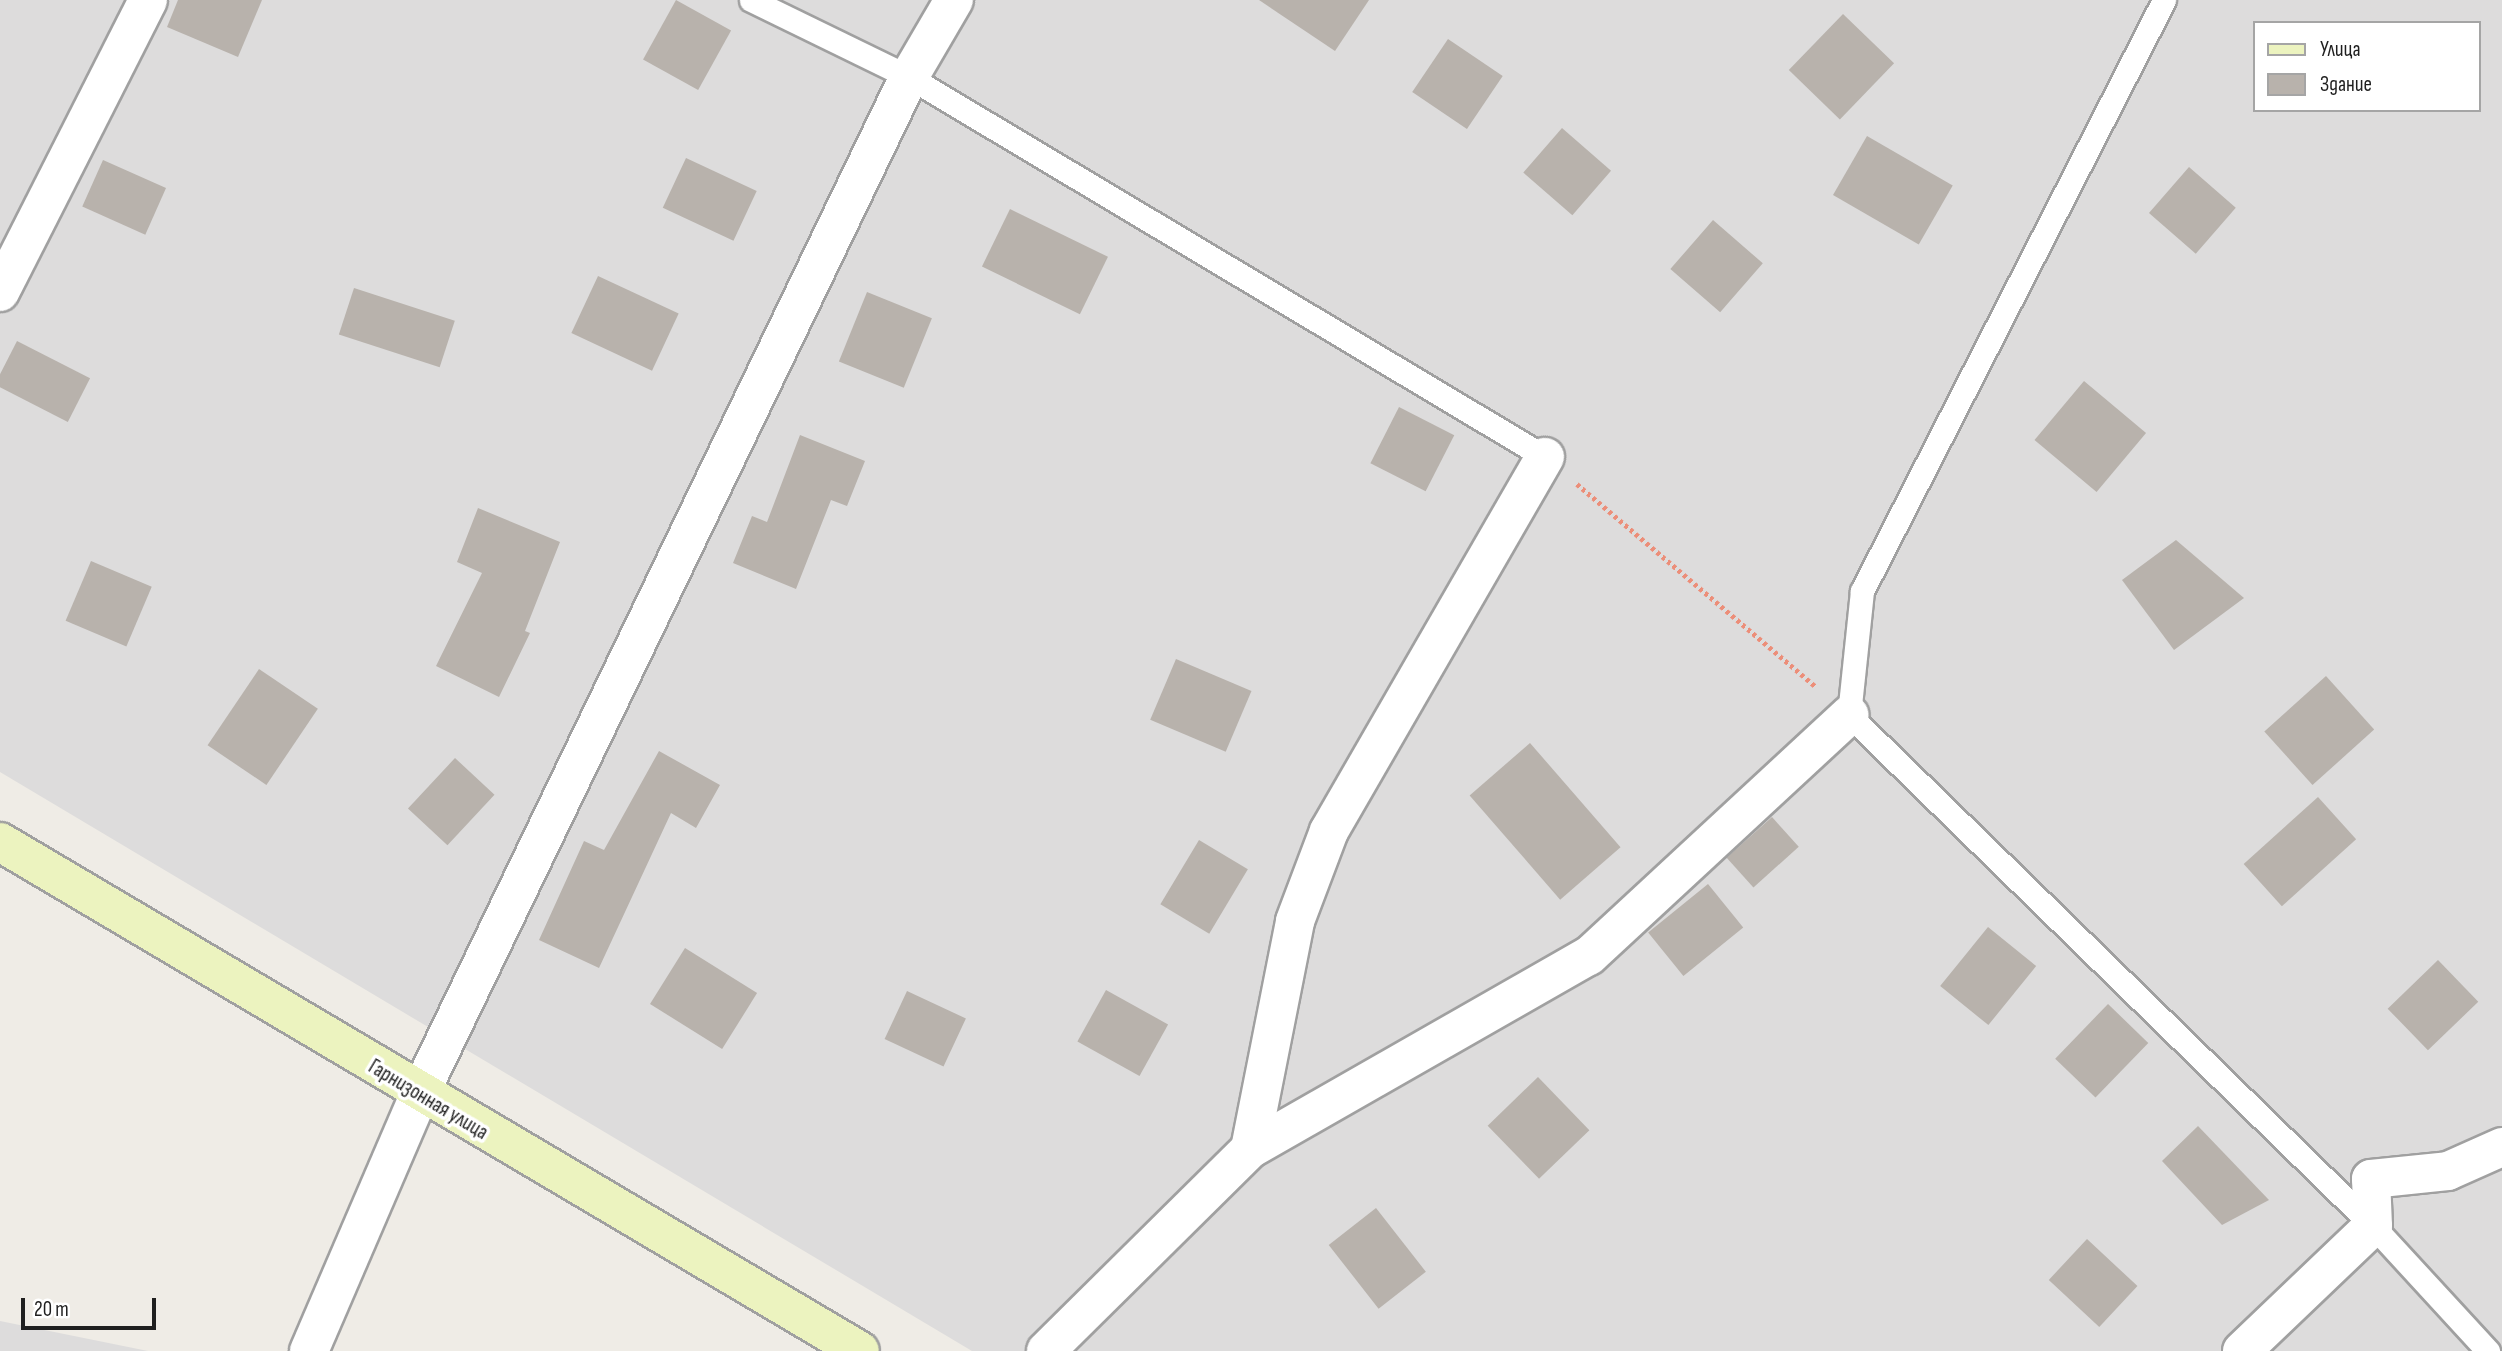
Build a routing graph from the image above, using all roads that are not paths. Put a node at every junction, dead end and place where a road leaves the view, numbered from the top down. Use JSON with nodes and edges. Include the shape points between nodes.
{"nodes":[{"id":1,"x":148,"y":0,"type":"edge"},
{"id":2,"x":751,"y":0,"type":"edge"},
{"id":3,"x":954,"y":0,"type":"edge"},
{"id":4,"x":2164,"y":0,"type":"edge"},
{"id":5,"x":909,"y":77,"type":"junction"},
{"id":6,"x":0,"y":292,"type":"edge"},
{"id":7,"x":1545,"y":457,"type":"joint"},
{"id":8,"x":1849,"y":715,"type":"junction"},
{"id":9,"x":0,"y":842,"type":"edge"},
{"id":10,"x":419,"y":1095,"type":"junction"},
{"id":11,"x":2502,"y":1147,"type":"edge"},
{"id":12,"x":1250,"y":1149,"type":"junction"},
{"id":13,"x":2373,"y":1226,"type":"junction"},
{"id":14,"x":309,"y":1351,"type":"edge"},
{"id":15,"x":860,"y":1351,"type":"edge"},
{"id":16,"x":1046,"y":1351,"type":"edge"},
{"id":17,"x":2242,"y":1351,"type":"edge"},
{"id":18,"x":2488,"y":1351,"type":"edge"}],
"edges":[{"from":1,"to":6,"type":"street"},
{"from":2,"to":5,"type":"lane"},
{"from":3,"to":5,"type":"street"},
{"from":4,"to":8,"type":"lane","via":[[1862,591]]},
{"from":5,"to":7,"type":"lane"},
{"from":5,"to":10,"type":"street"},
{"from":7,"to":12,"type":"street","via":[[1329,831],[1295,921]]},
{"from":8,"to":12,"type":"street","via":[[1589,956]]},
{"from":8,"to":13,"type":"lane"},
{"from":9,"to":10,"type":"street","name":"Гарнизонная улица"},
{"from":10,"to":14,"type":"street"},
{"from":10,"to":15,"type":"street","name":"Гарнизонная улица"},
{"from":11,"to":13,"type":"street","via":[[2448,1171],[2371,1180]]},
{"from":12,"to":16,"type":"street"},
{"from":13,"to":17,"type":"street"},
{"from":13,"to":18,"type":"lane"}]}
